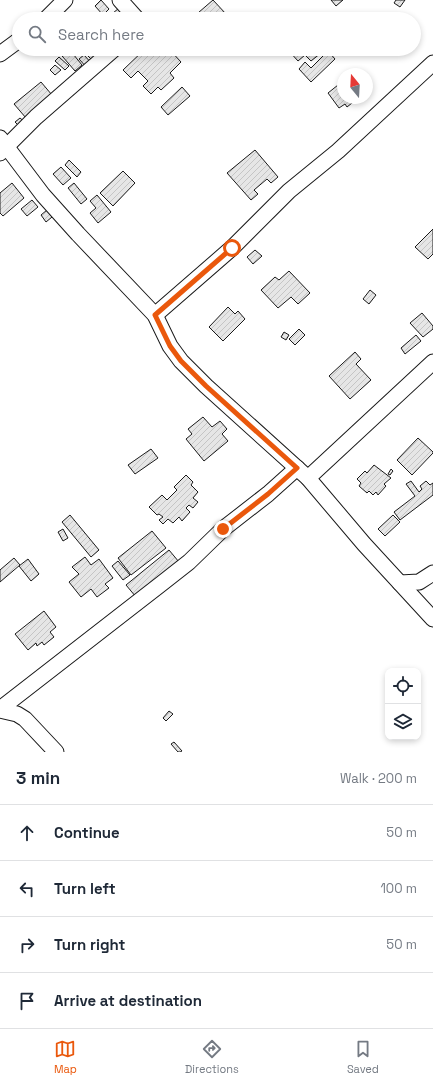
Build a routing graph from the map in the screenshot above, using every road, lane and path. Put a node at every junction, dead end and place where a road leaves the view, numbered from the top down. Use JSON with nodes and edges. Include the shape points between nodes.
{"nodes":[{"id":1,"x":65,"y":0,"type":"edge"},
{"id":2,"x":120,"y":0,"type":"edge"},
{"id":3,"x":53,"y":12,"type":"edge"},
{"id":4,"x":131,"y":12,"type":"edge"},
{"id":5,"x":12,"y":45,"type":"edge"},
{"id":6,"x":0,"y":54,"type":"edge"},
{"id":7,"x":106,"y":56,"type":"edge"},
{"id":8,"x":433,"y":63,"type":"edge"},
{"id":9,"x":2,"y":146,"type":"edge"},
{"id":10,"x":155,"y":315,"type":"junction"},
{"id":11,"x":433,"y":362,"type":"edge"},
{"id":12,"x":303,"y":473,"type":"junction"},
{"id":13,"x":428,"y":577,"type":"edge"},
{"id":14,"x":400,"y":583,"type":"junction"},
{"id":15,"x":417,"y":602,"type":"junction"},
{"id":16,"x":433,"y":620,"type":"edge"},
{"id":17,"x":19,"y":694,"type":"junction"},
{"id":18,"x":0,"y":709,"type":"edge"},
{"id":19,"x":25,"y":719,"type":"junction"},
{"id":20,"x":56,"y":752,"type":"edge"}],
"edges":[{"from":1,"to":3,"type":"street"},
{"from":2,"to":4,"type":"street"},
{"from":5,"to":6,"type":"street"},
{"from":7,"to":9,"type":"street"},
{"from":8,"to":10,"type":"street","via":[[338,151],[289,191],[232,248]]},
{"from":9,"to":10,"type":"street","via":[[78,234]]},
{"from":10,"to":12,"type":"street","via":[[170,346],[181,361]]},
{"from":11,"to":12,"type":"street"},
{"from":12,"to":14,"type":"street"},
{"from":12,"to":17,"type":"street","via":[[268,494],[223,529],[172,576]]},
{"from":13,"to":14,"type":"street"},
{"from":13,"to":15,"type":"street"},
{"from":14,"to":15,"type":"street"},
{"from":15,"to":16,"type":"street"},
{"from":17,"to":18,"type":"street"},
{"from":17,"to":19,"type":"street"},
{"from":18,"to":19,"type":"street"},
{"from":19,"to":20,"type":"street"}]}
